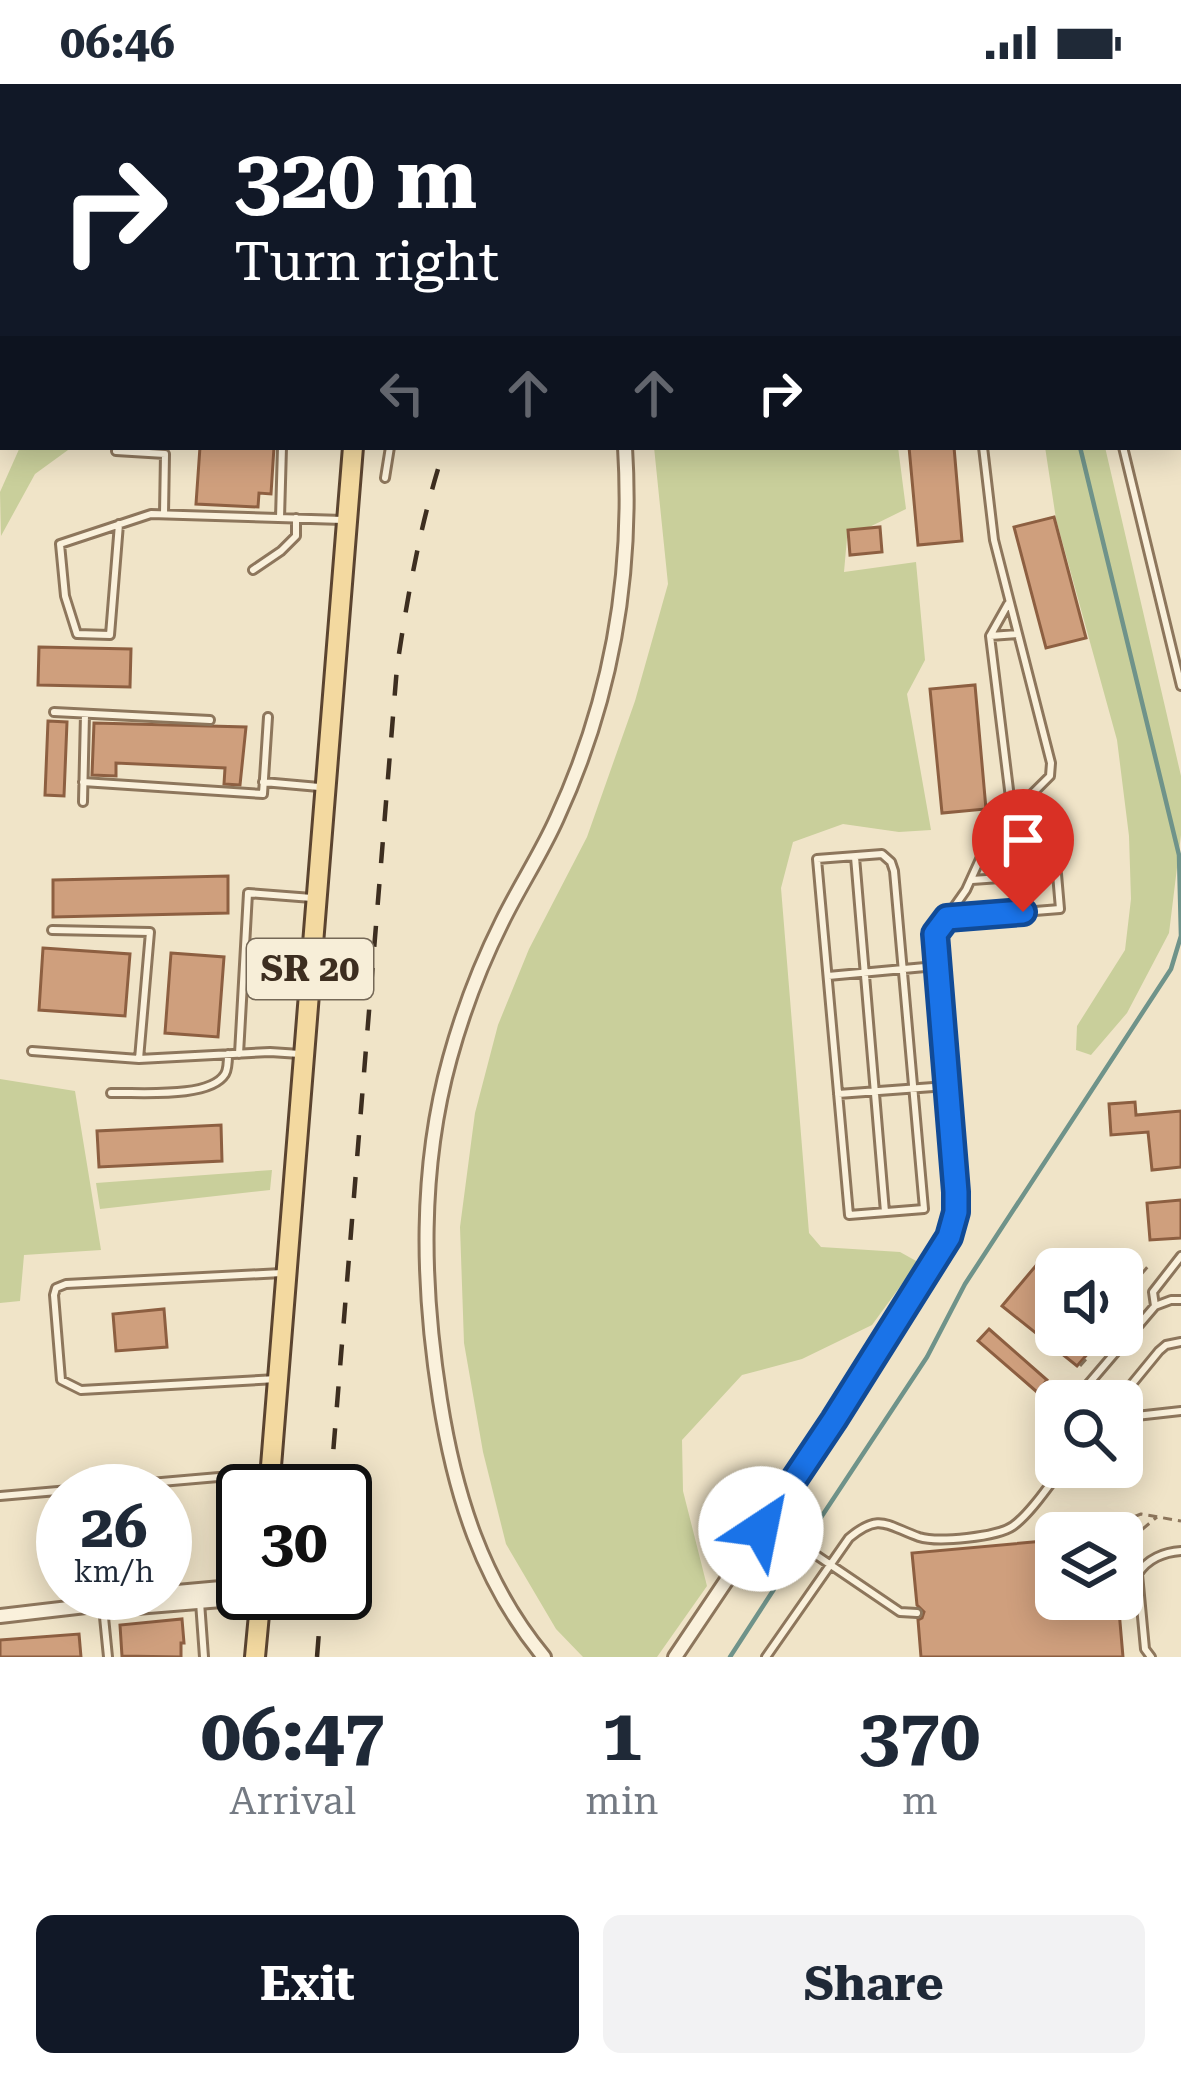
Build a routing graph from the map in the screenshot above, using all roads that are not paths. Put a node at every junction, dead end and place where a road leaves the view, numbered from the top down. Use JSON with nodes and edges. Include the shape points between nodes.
{"nodes":[{"id":1,"x":282,"y":450,"type":"edge"},
{"id":2,"x":353,"y":450,"type":"edge"},
{"id":3,"x":390,"y":450,"type":"edge"},
{"id":4,"x":625,"y":450,"type":"edge"},
{"id":5,"x":983,"y":450,"type":"edge"},
{"id":6,"x":1124,"y":450,"type":"edge"},
{"id":7,"x":116,"y":451,"type":"dead end"},
{"id":8,"x":385,"y":478,"type":"dead end"},
{"id":9,"x":164,"y":514,"type":"junction"},
{"id":10,"x":280,"y":518,"type":"junction"},
{"id":11,"x":296,"y":518,"type":"junction"},
{"id":12,"x":347,"y":520,"type":"junction"},
{"id":13,"x":119,"y":524,"type":"junction"},
{"id":14,"x":253,"y":570,"type":"dead end"},
{"id":15,"x":1010,"y":601,"type":"junction"},
{"id":16,"x":1018,"y":634,"type":"junction"},
{"id":17,"x":990,"y":636,"type":"junction"},
{"id":18,"x":1181,"y":686,"type":"edge"},
{"id":19,"x":54,"y":712,"type":"dead end"},
{"id":20,"x":86,"y":714,"type":"junction"},
{"id":21,"x":268,"y":717,"type":"dead end"},
{"id":22,"x":210,"y":720,"type":"dead end"},
{"id":23,"x":83,"y":782,"type":"junction"},
{"id":24,"x":263,"y":782,"type":"junction"},
{"id":25,"x":325,"y":788,"type":"junction"},
{"id":26,"x":83,"y":802,"type":"dead end"},
{"id":27,"x":1012,"y":814,"type":"junction"},
{"id":28,"x":855,"y":856,"type":"junction"},
{"id":29,"x":1057,"y":874,"type":"junction"},
{"id":30,"x":970,"y":880,"type":"junction"},
{"id":31,"x":316,"y":898,"type":"junction"},
{"id":32,"x":947,"y":918,"type":"junction"},
{"id":33,"x":52,"y":930,"type":"dead end"},
{"id":34,"x":934,"y":946,"type":"joint"},
{"id":35,"x":936,"y":966,"type":"junction"},
{"id":36,"x":903,"y":969,"type":"junction"},
{"id":37,"x":865,"y":972,"type":"junction"},
{"id":38,"x":828,"y":976,"type":"junction"},
{"id":39,"x":32,"y":1051,"type":"dead end"},
{"id":40,"x":228,"y":1054,"type":"junction"},
{"id":41,"x":238,"y":1054,"type":"junction"},
{"id":42,"x":303,"y":1054,"type":"junction"},
{"id":43,"x":139,"y":1059,"type":"junction"},
{"id":44,"x":947,"y":1086,"type":"junction"},
{"id":45,"x":913,"y":1088,"type":"junction"},
{"id":46,"x":875,"y":1091,"type":"junction"},
{"id":47,"x":111,"y":1093,"type":"dead end"},
{"id":48,"x":838,"y":1094,"type":"junction"},
{"id":49,"x":885,"y":1212,"type":"junction"},
{"id":50,"x":1181,"y":1256,"type":"edge"},
{"id":51,"x":286,"y":1273,"type":"junction"},
{"id":52,"x":1181,"y":1300,"type":"edge"},
{"id":53,"x":1155,"y":1306,"type":"junction"},
{"id":54,"x":1181,"y":1342,"type":"edge"},
{"id":55,"x":278,"y":1379,"type":"junction"},
{"id":56,"x":1092,"y":1380,"type":"edge"},
{"id":57,"x":1135,"y":1380,"type":"edge"},
{"id":58,"x":1181,"y":1412,"type":"edge"},
{"id":59,"x":1143,"y":1415,"type":"edge"},
{"id":60,"x":271,"y":1464,"type":"edge"},
{"id":61,"x":216,"y":1485,"type":"edge"},
{"id":62,"x":1046,"y":1488,"type":"edge"},
{"id":63,"x":0,"y":1496,"type":"edge"},
{"id":64,"x":766,"y":1521,"type":"junction"},
{"id":65,"x":1181,"y":1551,"type":"edge"},
{"id":66,"x":831,"y":1563,"type":"junction"},
{"id":67,"x":216,"y":1599,"type":"edge"},
{"id":68,"x":200,"y":1602,"type":"junction"},
{"id":69,"x":192,"y":1603,"type":"edge"},
{"id":70,"x":36,"y":1612,"type":"edge"},
{"id":71,"x":917,"y":1613,"type":"dead end"},
{"id":72,"x":0,"y":1616,"type":"edge"},
{"id":73,"x":105,"y":1620,"type":"edge"},
{"id":74,"x":255,"y":1620,"type":"edge"},
{"id":75,"x":108,"y":1657,"type":"edge"},
{"id":76,"x":204,"y":1657,"type":"edge"},
{"id":77,"x":255,"y":1657,"type":"edge"},
{"id":78,"x":544,"y":1657,"type":"edge"},
{"id":79,"x":675,"y":1657,"type":"edge"},
{"id":80,"x":766,"y":1657,"type":"edge"},
{"id":81,"x":1151,"y":1657,"type":"edge"}],
"edges":[{"from":1,"to":10,"type":"lane"},
{"from":2,"to":12,"type":"main road","number":"SR 20"},
{"from":3,"to":8,"type":"lane"},
{"from":4,"to":78,"type":"street","via":[[623,580],[599,706],[555,822],[475,983],[449,1061],[426,1208],[428,1322],[456,1486],[494,1582]]},
{"from":5,"to":15,"type":"lane"},
{"from":6,"to":18,"type":"lane"},
{"from":7,"to":9,"type":"lane","via":[[165,454]]},
{"from":9,"to":10,"type":"lane"},
{"from":9,"to":13,"type":"lane"},
{"from":10,"to":11,"type":"lane"},
{"from":11,"to":12,"type":"lane"},
{"from":11,"to":14,"type":"lane","via":[[296,536]]},
{"from":12,"to":25,"type":"main road","number":"SR 20"},
{"from":13,"to":13,"type":"lane","via":[[110,635],[77,634],[60,544]]},
{"from":15,"to":16,"type":"lane"},
{"from":15,"to":17,"type":"lane"},
{"from":16,"to":17,"type":"lane"},
{"from":16,"to":27,"type":"lane","via":[[1051,763],[1050,776]]},
{"from":17,"to":27,"type":"lane"},
{"from":19,"to":20,"type":"lane"},
{"from":20,"to":22,"type":"lane"},
{"from":20,"to":23,"type":"lane"},
{"from":21,"to":24,"type":"lane"},
{"from":23,"to":24,"type":"lane","via":[[262,794]]},
{"from":23,"to":26,"type":"lane"},
{"from":24,"to":25,"type":"lane"},
{"from":25,"to":31,"type":"main road","number":"SR 20"},
{"from":27,"to":29,"type":"lane"},
{"from":27,"to":30,"type":"lane","via":[[991,835]]},
{"from":28,"to":36,"type":"lane","via":[[882,854],[895,872]]},
{"from":28,"to":37,"type":"lane"},
{"from":28,"to":38,"type":"lane","via":[[817,859]]},
{"from":29,"to":30,"type":"lane"},
{"from":29,"to":32,"type":"lane","via":[[1060,909]]},
{"from":30,"to":32,"type":"lane"},
{"from":31,"to":41,"type":"lane","via":[[248,893]]},
{"from":31,"to":42,"type":"main road","number":"SR 20"},
{"from":32,"to":34,"type":"lane"},
{"from":33,"to":43,"type":"lane","via":[[150,932]]},
{"from":34,"to":35,"type":"street"},
{"from":35,"to":36,"type":"lane"},
{"from":35,"to":44,"type":"street"},
{"from":36,"to":37,"type":"lane"},
{"from":36,"to":45,"type":"lane"},
{"from":37,"to":38,"type":"lane"},
{"from":37,"to":46,"type":"lane"},
{"from":38,"to":48,"type":"lane"},
{"from":39,"to":43,"type":"lane"},
{"from":40,"to":41,"type":"lane"},
{"from":40,"to":43,"type":"lane"},
{"from":40,"to":47,"type":"lane","via":[[227,1072],[215,1084]]},
{"from":41,"to":42,"type":"lane"},
{"from":42,"to":51,"type":"main road","number":"SR 20"},
{"from":44,"to":45,"type":"lane"},
{"from":44,"to":64,"type":"street","via":[[953,1226]]},
{"from":45,"to":46,"type":"lane"},
{"from":45,"to":49,"type":"lane","via":[[924,1209]]},
{"from":46,"to":48,"type":"lane"},
{"from":46,"to":49,"type":"lane"},
{"from":48,"to":49,"type":"lane","via":[[849,1215]]},
{"from":50,"to":53,"type":"lane","via":[[1153,1292]]},
{"from":51,"to":55,"type":"main road","number":"SR 20"},
{"from":51,"to":55,"type":"lane","via":[[66,1284],[54,1295],[62,1380],[81,1390]]},
{"from":52,"to":53,"type":"lane"},
{"from":53,"to":56,"type":"lane"},
{"from":54,"to":57,"type":"lane","via":[[1166,1345]]},
{"from":55,"to":60,"type":"main road","number":"SR 20"},
{"from":58,"to":59,"type":"lane"},
{"from":61,"to":63,"type":"lane"},
{"from":62,"to":66,"type":"lane","via":[[1016,1525],[997,1533],[936,1540],[894,1524],[862,1526]]},
{"from":64,"to":66,"type":"lane"},
{"from":64,"to":79,"type":"street"},
{"from":65,"to":81,"type":"lane","via":[[1166,1552],[1138,1574]]},
{"from":66,"to":71,"type":"lane","via":[[900,1612]]},
{"from":66,"to":80,"type":"lane"},
{"from":67,"to":68,"type":"street"},
{"from":68,"to":69,"type":"street"},
{"from":68,"to":76,"type":"lane"},
{"from":70,"to":72,"type":"street"},
{"from":73,"to":75,"type":"lane"},
{"from":74,"to":77,"type":"main road"}]}
